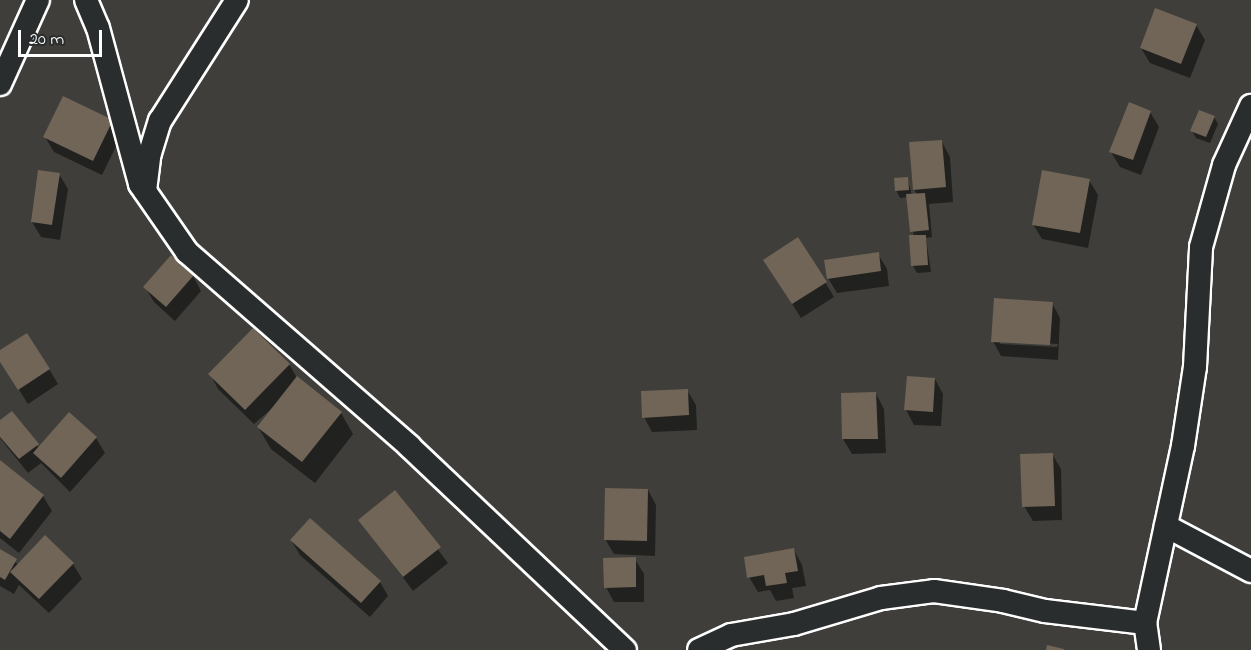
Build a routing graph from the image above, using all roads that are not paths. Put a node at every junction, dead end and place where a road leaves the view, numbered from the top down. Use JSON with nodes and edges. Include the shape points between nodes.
{"nodes":[{"id":1,"x":38,"y":0,"type":"edge"},
{"id":2,"x":86,"y":0,"type":"edge"},
{"id":3,"x":237,"y":0,"type":"edge"},
{"id":4,"x":0,"y":84,"type":"edge"},
{"id":5,"x":1251,"y":106,"type":"edge"},
{"id":6,"x":145,"y":192,"type":"junction"},
{"id":7,"x":1166,"y":526,"type":"junction"},
{"id":8,"x":1251,"y":571,"type":"edge"},
{"id":9,"x":1145,"y":623,"type":"junction"},
{"id":10,"x":625,"y":650,"type":"edge"},
{"id":11,"x":699,"y":650,"type":"edge"},
{"id":12,"x":1149,"y":650,"type":"edge"}],
"edges":[{"from":1,"to":4,"type":"street"},
{"from":2,"to":6,"type":"street","via":[[98,28],[133,165]]},
{"from":3,"to":6,"type":"street","via":[[160,121],[150,153]]},
{"from":5,"to":7,"type":"street","via":[[1224,165],[1201,247],[1195,367],[1184,446]]},
{"from":6,"to":10,"type":"street","via":[[187,252],[409,446]]},
{"from":7,"to":8,"type":"street"},
{"from":7,"to":9,"type":"street"},
{"from":9,"to":11,"type":"street","via":[[1045,611],[934,591],[881,598],[795,624],[731,635]]},
{"from":9,"to":12,"type":"street"}]}
